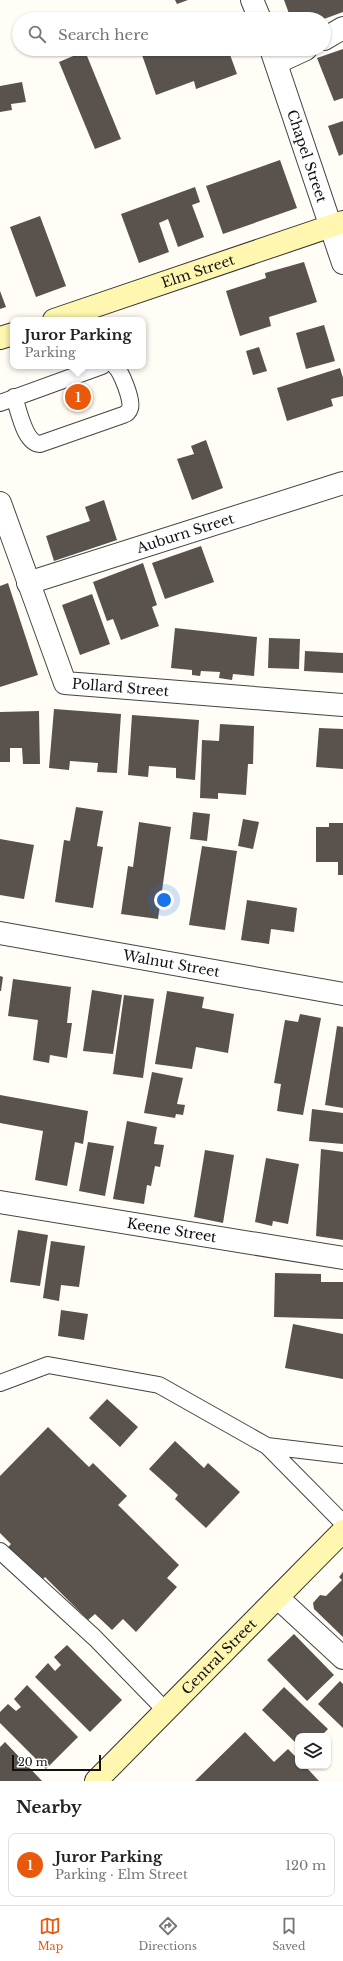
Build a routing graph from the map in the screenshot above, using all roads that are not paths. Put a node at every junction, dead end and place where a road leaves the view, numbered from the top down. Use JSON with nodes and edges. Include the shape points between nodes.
{"nodes":[{"id":1,"x":252,"y":0,"type":"edge"},
{"id":2,"x":257,"y":12,"type":"edge"},
{"id":3,"x":343,"y":28,"type":"edge"},
{"id":4,"x":331,"y":35,"type":"edge"},
{"id":5,"x":273,"y":56,"type":"edge"},
{"id":6,"x":337,"y":224,"type":"edge"},
{"id":7,"x":343,"y":263,"type":"edge"},
{"id":8,"x":63,"y":317,"type":"edge"},
{"id":9,"x":10,"y":335,"type":"edge"},
{"id":10,"x":0,"y":338,"type":"edge"},
{"id":11,"x":94,"y":369,"type":"edge"},
{"id":12,"x":118,"y":369,"type":"edge"},
{"id":13,"x":7,"y":400,"type":"edge"},
{"id":14,"x":343,"y":483,"type":"edge"},
{"id":15,"x":0,"y":503,"type":"edge"},
{"id":16,"x":9,"y":556,"type":"edge"},
{"id":17,"x":28,"y":583,"type":"junction"},
{"id":18,"x":343,"y":705,"type":"edge"},
{"id":19,"x":0,"y":933,"type":"edge"},
{"id":20,"x":343,"y":994,"type":"edge"},
{"id":21,"x":0,"y":1202,"type":"edge"},
{"id":22,"x":343,"y":1258,"type":"edge"},
{"id":23,"x":0,"y":1383,"type":"edge"},
{"id":24,"x":267,"y":1446,"type":"junction"},
{"id":25,"x":343,"y":1455,"type":"edge"},
{"id":26,"x":343,"y":1523,"type":"edge"},
{"id":27,"x":343,"y":1531,"type":"edge"},
{"id":28,"x":0,"y":1551,"type":"edge"},
{"id":29,"x":278,"y":1598,"type":"junction"},
{"id":30,"x":343,"y":1658,"type":"edge"},
{"id":31,"x":165,"y":1710,"type":"junction"},
{"id":32,"x":99,"y":1780,"type":"edge"}],
"edges":[{"from":1,"to":2,"type":"street"},
{"from":3,"to":4,"type":"street"},
{"from":5,"to":6,"type":"street","name":"Chapel Street"},
{"from":6,"to":7,"type":"street","name":"Chapel Street"},
{"from":6,"to":8,"type":"street","name":"Elm Street"},
{"from":9,"to":10,"type":"street"},
{"from":11,"to":13,"type":"lane"},
{"from":12,"to":13,"type":"lane","via":[[130,401],[130,409],[126,414],[40,444],[34,443],[28,436]]},
{"from":14,"to":17,"type":"street","name":"Auburn Street"},
{"from":15,"to":16,"type":"street","name":"Pollard Street"},
{"from":16,"to":17,"type":"street","name":"Pollard Street"},
{"from":17,"to":18,"type":"street","name":"Pollard Street","via":[[65,683]]},
{"from":19,"to":20,"type":"street","name":"Walnut Street"},
{"from":21,"to":22,"type":"street","name":"Keene Street"},
{"from":23,"to":24,"type":"lane","via":[[48,1366],[159,1385]]},
{"from":24,"to":25,"type":"lane"},
{"from":24,"to":26,"type":"lane"},
{"from":27,"to":29,"type":"street","name":"Central Street"},
{"from":28,"to":31,"type":"lane","via":[[95,1638]]},
{"from":29,"to":30,"type":"street"},
{"from":29,"to":31,"type":"street","name":"Central Street"},
{"from":31,"to":32,"type":"street","name":"Central Street"}]}
